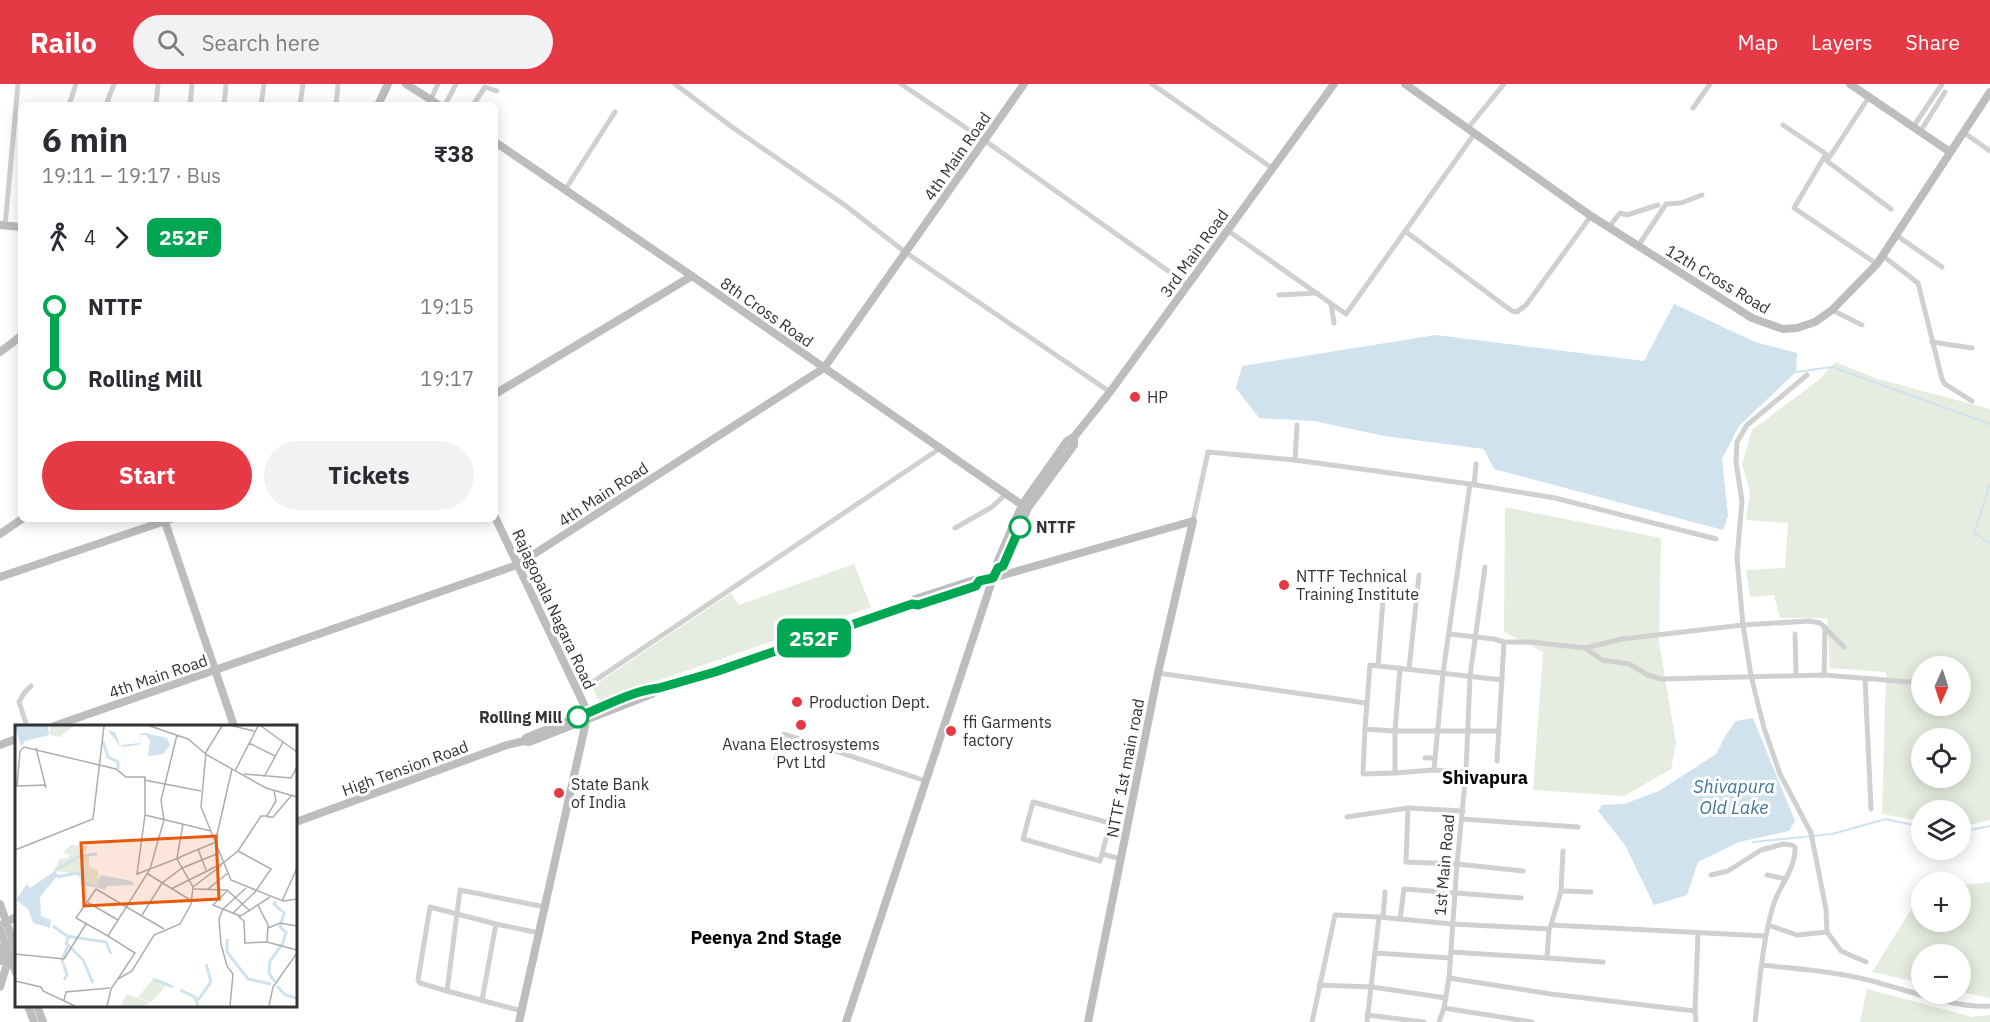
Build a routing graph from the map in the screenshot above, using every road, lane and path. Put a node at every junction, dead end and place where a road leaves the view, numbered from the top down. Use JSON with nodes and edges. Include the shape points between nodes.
{"nodes":[{"id":1,"x":18,"y":84,"type":"edge"},
{"id":2,"x":76,"y":84,"type":"edge"},
{"id":3,"x":114,"y":84,"type":"edge"},
{"id":4,"x":158,"y":84,"type":"edge"},
{"id":5,"x":192,"y":84,"type":"edge"},
{"id":6,"x":226,"y":84,"type":"edge"},
{"id":7,"x":264,"y":84,"type":"edge"},
{"id":8,"x":303,"y":84,"type":"edge"},
{"id":9,"x":338,"y":84,"type":"edge"},
{"id":10,"x":388,"y":84,"type":"edge"},
{"id":11,"x":406,"y":84,"type":"edge"},
{"id":12,"x":438,"y":84,"type":"edge"},
{"id":13,"x":456,"y":84,"type":"edge"},
{"id":14,"x":675,"y":84,"type":"edge"},
{"id":15,"x":901,"y":84,"type":"edge"},
{"id":16,"x":1024,"y":84,"type":"edge"},
{"id":17,"x":1152,"y":84,"type":"edge"},
{"id":18,"x":1334,"y":84,"type":"edge"},
{"id":19,"x":1405,"y":84,"type":"edge"},
{"id":20,"x":1504,"y":84,"type":"edge"},
{"id":21,"x":1710,"y":84,"type":"edge"},
{"id":22,"x":1850,"y":84,"type":"edge"},
{"id":23,"x":1866,"y":84,"type":"edge"},
{"id":24,"x":1942,"y":84,"type":"edge"},
{"id":25,"x":497,"y":91,"type":"dead end"},
{"id":26,"x":1861,"y":91,"type":"junction"},
{"id":27,"x":1945,"y":92,"type":"dead end"},
{"id":28,"x":1990,"y":92,"type":"edge"},
{"id":29,"x":1869,"y":97,"type":"junction"},
{"id":30,"x":70,"y":102,"type":"edge"},
{"id":31,"x":107,"y":102,"type":"edge"},
{"id":32,"x":156,"y":102,"type":"edge"},
{"id":33,"x":190,"y":102,"type":"edge"},
{"id":34,"x":224,"y":102,"type":"edge"},
{"id":35,"x":261,"y":102,"type":"edge"},
{"id":36,"x":300,"y":102,"type":"edge"},
{"id":37,"x":336,"y":102,"type":"edge"},
{"id":38,"x":379,"y":102,"type":"edge"},
{"id":39,"x":429,"y":102,"type":"edge"},
{"id":40,"x":430,"y":102,"type":"edge"},
{"id":41,"x":447,"y":102,"type":"edge"},
{"id":42,"x":475,"y":102,"type":"edge"},
{"id":43,"x":1693,"y":108,"type":"dead end"},
{"id":44,"x":615,"y":112,"type":"dead end"},
{"id":45,"x":1783,"y":125,"type":"dead end"},
{"id":46,"x":1917,"y":129,"type":"junction"},
{"id":47,"x":1471,"y":131,"type":"junction"},
{"id":48,"x":1963,"y":132,"type":"junction"},
{"id":49,"x":984,"y":140,"type":"junction"},
{"id":50,"x":498,"y":144,"type":"edge"},
{"id":51,"x":1990,"y":151,"type":"edge"},
{"id":52,"x":1950,"y":152,"type":"junction"},
{"id":53,"x":1272,"y":168,"type":"junction"},
{"id":54,"x":565,"y":190,"type":"junction"},
{"id":55,"x":1702,"y":195,"type":"dead end"},
{"id":56,"x":1658,"y":205,"type":"dead end"},
{"id":57,"x":1891,"y":209,"type":"dead end"},
{"id":58,"x":1592,"y":216,"type":"junction"},
{"id":59,"x":2,"y":226,"type":"edge"},
{"id":60,"x":18,"y":227,"type":"edge"},
{"id":61,"x":1609,"y":227,"type":"junction"},
{"id":62,"x":1227,"y":231,"type":"junction"},
{"id":63,"x":1405,"y":231,"type":"junction"},
{"id":64,"x":1896,"y":235,"type":"junction"},
{"id":65,"x":1638,"y":246,"type":"junction"},
{"id":66,"x":905,"y":252,"type":"junction"},
{"id":67,"x":1883,"y":256,"type":"junction"},
{"id":68,"x":1877,"y":264,"type":"junction"},
{"id":69,"x":1942,"y":267,"type":"dead end"},
{"id":70,"x":692,"y":276,"type":"junction"},
{"id":71,"x":1188,"y":285,"type":"junction"},
{"id":72,"x":1317,"y":293,"type":"junction"},
{"id":73,"x":1279,"y":295,"type":"dead end"},
{"id":74,"x":1331,"y":304,"type":"junction"},
{"id":75,"x":1832,"y":310,"type":"junction"},
{"id":76,"x":1334,"y":323,"type":"dead end"},
{"id":77,"x":1862,"y":324,"type":"dead end"},
{"id":78,"x":18,"y":338,"type":"edge"},
{"id":79,"x":1932,"y":342,"type":"junction"},
{"id":80,"x":1972,"y":348,"type":"dead end"},
{"id":81,"x":0,"y":352,"type":"edge"},
{"id":82,"x":824,"y":368,"type":"junction"},
{"id":83,"x":1807,"y":375,"type":"dead end"},
{"id":84,"x":498,"y":392,"type":"edge"},
{"id":85,"x":1110,"y":392,"type":"junction"},
{"id":86,"x":1972,"y":401,"type":"dead end"},
{"id":87,"x":1297,"y":425,"type":"dead end"},
{"id":88,"x":1074,"y":437,"type":"junction"},
{"id":89,"x":939,"y":449,"type":"junction"},
{"id":90,"x":1295,"y":460,"type":"junction"},
{"id":91,"x":1476,"y":464,"type":"dead end"},
{"id":92,"x":1472,"y":484,"type":"junction"},
{"id":93,"x":1006,"y":494,"type":"junction"},
{"id":94,"x":1022,"y":506,"type":"junction"},
{"id":95,"x":1193,"y":521,"type":"junction"},
{"id":96,"x":18,"y":522,"type":"edge"},
{"id":97,"x":161,"y":522,"type":"edge"},
{"id":98,"x":168,"y":522,"type":"edge"},
{"id":99,"x":497,"y":522,"type":"edge"},
{"id":100,"x":955,"y":528,"type":"dead end"},
{"id":101,"x":0,"y":534,"type":"edge"},
{"id":102,"x":1716,"y":539,"type":"dead end"},
{"id":103,"x":517,"y":565,"type":"junction"},
{"id":104,"x":1485,"y":567,"type":"dead end"},
{"id":105,"x":998,"y":568,"type":"junction"},
{"id":106,"x":1419,"y":575,"type":"dead end"},
{"id":107,"x":0,"y":577,"type":"edge"},
{"id":108,"x":993,"y":578,"type":"junction"},
{"id":109,"x":1383,"y":600,"type":"dead end"},
{"id":110,"x":1743,"y":625,"type":"junction"},
{"id":111,"x":1825,"y":627,"type":"junction"},
{"id":112,"x":1449,"y":634,"type":"junction"},
{"id":113,"x":1794,"y":634,"type":"dead end"},
{"id":114,"x":1475,"y":638,"type":"junction"},
{"id":115,"x":1504,"y":642,"type":"junction"},
{"id":116,"x":1844,"y":647,"type":"dead end"},
{"id":117,"x":1585,"y":648,"type":"junction"},
{"id":118,"x":1378,"y":666,"type":"junction"},
{"id":119,"x":1400,"y":668,"type":"junction"},
{"id":120,"x":1409,"y":669,"type":"junction"},
{"id":121,"x":215,"y":670,"type":"junction"},
{"id":122,"x":1158,"y":673,"type":"junction"},
{"id":123,"x":1443,"y":674,"type":"junction"},
{"id":124,"x":1796,"y":675,"type":"junction"},
{"id":125,"x":1824,"y":675,"type":"junction"},
{"id":126,"x":1470,"y":676,"type":"junction"},
{"id":127,"x":1751,"y":676,"type":"junction"},
{"id":128,"x":1865,"y":678,"type":"junction"},
{"id":129,"x":1502,"y":680,"type":"junction"},
{"id":130,"x":1911,"y":682,"type":"edge"},
{"id":131,"x":31,"y":686,"type":"dead end"},
{"id":132,"x":578,"y":692,"type":"junction"},
{"id":133,"x":1366,"y":703,"type":"junction"},
{"id":134,"x":587,"y":717,"type":"junction"},
{"id":135,"x":27,"y":725,"type":"edge"},
{"id":136,"x":57,"y":725,"type":"edge"},
{"id":137,"x":234,"y":725,"type":"edge"},
{"id":138,"x":1365,"y":729,"type":"junction"},
{"id":139,"x":1395,"y":731,"type":"junction"},
{"id":140,"x":1438,"y":731,"type":"junction"},
{"id":141,"x":1468,"y":731,"type":"junction"},
{"id":142,"x":1499,"y":731,"type":"junction"},
{"id":143,"x":15,"y":740,"type":"edge"},
{"id":144,"x":0,"y":745,"type":"edge"},
{"id":145,"x":776,"y":758,"type":"dead end"},
{"id":146,"x":1425,"y":758,"type":"dead end"},
{"id":147,"x":1435,"y":758,"type":"junction"},
{"id":148,"x":1497,"y":761,"type":"dead end"},
{"id":149,"x":1434,"y":770,"type":"junction"},
{"id":150,"x":1466,"y":772,"type":"junction"},
{"id":151,"x":1395,"y":773,"type":"junction"},
{"id":152,"x":926,"y":781,"type":"junction"},
{"id":153,"x":1408,"y":808,"type":"junction"},
{"id":154,"x":1871,"y":809,"type":"dead end"},
{"id":155,"x":1463,"y":811,"type":"junction"},
{"id":156,"x":1347,"y":817,"type":"dead end"},
{"id":157,"x":1462,"y":819,"type":"junction"},
{"id":158,"x":297,"y":822,"type":"edge"},
{"id":159,"x":1578,"y":827,"type":"dead end"},
{"id":160,"x":1563,"y":851,"type":"dead end"},
{"id":161,"x":1102,"y":854,"type":"junction"},
{"id":162,"x":1121,"y":859,"type":"junction"},
{"id":163,"x":1457,"y":864,"type":"junction"},
{"id":164,"x":1523,"y":871,"type":"dead end"},
{"id":165,"x":1711,"y":875,"type":"dead end"},
{"id":166,"x":1767,"y":875,"type":"dead end"},
{"id":167,"x":1786,"y":879,"type":"junction"},
{"id":168,"x":1561,"y":891,"type":"junction"},
{"id":169,"x":1385,"y":892,"type":"dead end"},
{"id":170,"x":1591,"y":892,"type":"dead end"},
{"id":171,"x":1455,"y":894,"type":"junction"},
{"id":172,"x":1521,"y":898,"type":"dead end"},
{"id":173,"x":0,"y":904,"type":"edge"},
{"id":174,"x":545,"y":907,"type":"junction"},
{"id":175,"x":456,"y":914,"type":"junction"},
{"id":176,"x":1381,"y":917,"type":"junction"},
{"id":177,"x":1400,"y":919,"type":"junction"},
{"id":178,"x":496,"y":924,"type":"junction"},
{"id":179,"x":1452,"y":924,"type":"junction"},
{"id":180,"x":2,"y":925,"type":"edge"},
{"id":181,"x":1768,"y":926,"type":"junction"},
{"id":182,"x":1550,"y":927,"type":"junction"},
{"id":183,"x":1827,"y":932,"type":"junction"},
{"id":184,"x":539,"y":933,"type":"junction"},
{"id":185,"x":1698,"y":933,"type":"junction"},
{"id":186,"x":1765,"y":936,"type":"junction"},
{"id":187,"x":8,"y":939,"type":"junction"},
{"id":188,"x":14,"y":951,"type":"edge"},
{"id":189,"x":1376,"y":953,"type":"junction"},
{"id":190,"x":1450,"y":955,"type":"junction"},
{"id":191,"x":1547,"y":958,"type":"junction"},
{"id":192,"x":0,"y":961,"type":"edge"},
{"id":193,"x":1603,"y":962,"type":"dead end"},
{"id":194,"x":1866,"y":962,"type":"dead end"},
{"id":195,"x":1762,"y":965,"type":"junction"},
{"id":196,"x":1449,"y":978,"type":"junction"},
{"id":197,"x":1319,"y":985,"type":"junction"},
{"id":198,"x":0,"y":987,"type":"edge"},
{"id":199,"x":1371,"y":987,"type":"junction"},
{"id":200,"x":447,"y":991,"type":"junction"},
{"id":201,"x":1446,"y":998,"type":"junction"},
{"id":202,"x":482,"y":1000,"type":"junction"},
{"id":203,"x":1990,"y":1006,"type":"edge"},
{"id":204,"x":29,"y":1007,"type":"edge"},
{"id":205,"x":38,"y":1007,"type":"edge"},
{"id":206,"x":1444,"y":1008,"type":"junction"},
{"id":207,"x":522,"y":1011,"type":"junction"},
{"id":208,"x":1695,"y":1011,"type":"junction"},
{"id":209,"x":1367,"y":1018,"type":"edge"},
{"id":210,"x":34,"y":1022,"type":"edge"},
{"id":211,"x":43,"y":1022,"type":"edge"},
{"id":212,"x":519,"y":1022,"type":"edge"},
{"id":213,"x":846,"y":1022,"type":"edge"},
{"id":214,"x":1088,"y":1022,"type":"edge"},
{"id":215,"x":1312,"y":1022,"type":"edge"},
{"id":216,"x":1424,"y":1022,"type":"edge"},
{"id":217,"x":1439,"y":1022,"type":"edge"},
{"id":218,"x":1532,"y":1022,"type":"edge"},
{"id":219,"x":1696,"y":1022,"type":"edge"},
{"id":220,"x":1755,"y":1022,"type":"edge"}],
"edges":[{"from":1,"to":59,"type":"street"},
{"from":2,"to":30,"type":"street"},
{"from":3,"to":31,"type":"street"},
{"from":4,"to":32,"type":"street"},
{"from":5,"to":33,"type":"street"},
{"from":6,"to":34,"type":"street"},
{"from":7,"to":35,"type":"street"},
{"from":8,"to":36,"type":"street"},
{"from":9,"to":37,"type":"street"},
{"from":10,"to":38,"type":"street"},
{"from":11,"to":39,"type":"street"},
{"from":12,"to":40,"type":"street"},
{"from":13,"to":41,"type":"street"},
{"from":14,"to":66,"type":"street"},
{"from":15,"to":49,"type":"street"},
{"from":16,"to":49,"type":"street","name":"4th Main Road"},
{"from":17,"to":53,"type":"street"},
{"from":18,"to":53,"type":"street","name":"3rd Main Road"},
{"from":19,"to":47,"type":"street","name":"12th Cross Road"},
{"from":20,"to":47,"type":"street"},
{"from":21,"to":43,"type":"street"},
{"from":22,"to":26,"type":"street"},
{"from":23,"to":26,"type":"street"},
{"from":24,"to":46,"type":"street"},
{"from":25,"to":42,"type":"street","via":[[485,87]]},
{"from":26,"to":29,"type":"street"},
{"from":27,"to":46,"type":"street"},
{"from":28,"to":48,"type":"street","name":"12th Cross Road"},
{"from":29,"to":46,"type":"street"},
{"from":29,"to":57,"type":"street","via":[[1827,161]]},
{"from":44,"to":54,"type":"street"},
{"from":45,"to":68,"type":"street","via":[[1826,154],[1794,208]]},
{"from":46,"to":52,"type":"street"},
{"from":47,"to":58,"type":"street","name":"12th Cross Road"},
{"from":47,"to":63,"type":"street"},
{"from":48,"to":51,"type":"street"},
{"from":48,"to":52,"type":"street","name":"12th Cross Road"},
{"from":49,"to":66,"type":"street","name":"4th Main Road"},
{"from":49,"to":71,"type":"street"},
{"from":50,"to":54,"type":"street","name":"8th Cross Road"},
{"from":52,"to":64,"type":"street","name":"12th Cross Road"},
{"from":53,"to":62,"type":"street","name":"3rd Main Road"},
{"from":54,"to":70,"type":"street","name":"8th Cross Road"},
{"from":55,"to":65,"type":"street","via":[[1666,204]]},
{"from":56,"to":61,"type":"street","via":[[1627,215],[1620,213]]},
{"from":58,"to":61,"type":"street","name":"12th Cross Road"},
{"from":58,"to":63,"type":"street","via":[[1517,312]]},
{"from":59,"to":60,"type":"street"},
{"from":61,"to":65,"type":"street","name":"12th Cross Road"},
{"from":62,"to":71,"type":"street","name":"3rd Main Road"},
{"from":62,"to":72,"type":"street"},
{"from":63,"to":74,"type":"street","via":[[1346,314]]},
{"from":64,"to":67,"type":"street","name":"12th Cross Road"},
{"from":64,"to":69,"type":"street"},
{"from":65,"to":75,"type":"street","name":"12th Cross Road","via":[[1767,325],[1797,328]]},
{"from":66,"to":82,"type":"street","name":"4th Main Road"},
{"from":66,"to":85,"type":"street"},
{"from":67,"to":68,"type":"street","name":"12th Cross Road"},
{"from":67,"to":79,"type":"street","via":[[1918,283]]},
{"from":68,"to":75,"type":"street","name":"12th Cross Road"},
{"from":70,"to":82,"type":"street","name":"8th Cross Road"},
{"from":70,"to":84,"type":"street"},
{"from":71,"to":85,"type":"street","name":"3rd Main Road"},
{"from":72,"to":73,"type":"street"},
{"from":72,"to":74,"type":"street"},
{"from":74,"to":76,"type":"street"},
{"from":75,"to":77,"type":"street"},
{"from":78,"to":81,"type":"street"},
{"from":79,"to":80,"type":"street"},
{"from":79,"to":86,"type":"street","via":[[1945,384]]},
{"from":82,"to":89,"type":"street","name":"8th Cross Road"},
{"from":82,"to":103,"type":"street","name":"4th Main Road"},
{"from":83,"to":110,"type":"street","via":[[1748,425],[1737,442],[1742,501],[1737,558]]},
{"from":85,"to":88,"type":"street","name":"3rd Main Road"},
{"from":87,"to":90,"type":"street"},
{"from":88,"to":94,"type":"street","name":"3rd Main Road","via":[[1067,441]]},
{"from":88,"to":105,"type":"street","name":"3rd Main Road","via":[[1074,445],[1028,508],[1003,566]]},
{"from":89,"to":93,"type":"street","name":"8th Cross Road"},
{"from":89,"to":132,"type":"street"},
{"from":90,"to":92,"type":"street"},
{"from":90,"to":95,"type":"street","via":[[1208,452]]},
{"from":91,"to":92,"type":"street"},
{"from":92,"to":102,"type":"street","via":[[1555,498]]},
{"from":92,"to":112,"type":"street"},
{"from":93,"to":94,"type":"street","name":"8th Cross Road"},
{"from":93,"to":100,"type":"street","via":[[992,507]]},
{"from":94,"to":105,"type":"street","name":"3rd Main Road"},
{"from":95,"to":108,"type":"street","name":"High Tension Road"},
{"from":95,"to":122,"type":"street","name":"NTTF 1st main road"},
{"from":96,"to":101,"type":"street"},
{"from":97,"to":107,"type":"street"},
{"from":98,"to":121,"type":"street"},
{"from":99,"to":103,"type":"street","name":"Rajagopala Nagara Road"},
{"from":103,"to":121,"type":"street","name":"4th Main Road"},
{"from":103,"to":132,"type":"street","name":"Rajagopala Nagara Road"},
{"from":104,"to":114,"type":"street","name":"1st Main Road"},
{"from":105,"to":108,"type":"street","name":"3rd Main Road"},
{"from":106,"to":120,"type":"street"},
{"from":108,"to":134,"type":"street","name":"High Tension Road","via":[[974,580],[915,599],[912,604],[715,672],[650,689],[613,702]]},
{"from":108,"to":152,"type":"street","name":"3rd Main Road"},
{"from":109,"to":118,"type":"street"},
{"from":110,"to":111,"type":"street","via":[[1809,621]]},
{"from":110,"to":117,"type":"street","via":[[1622,639]]},
{"from":110,"to":127,"type":"street"},
{"from":111,"to":116,"type":"street"},
{"from":111,"to":125,"type":"street"},
{"from":112,"to":114,"type":"street"},
{"from":112,"to":123,"type":"street"},
{"from":113,"to":124,"type":"street"},
{"from":114,"to":115,"type":"street"},
{"from":114,"to":126,"type":"street","name":"1st Main Road"},
{"from":115,"to":117,"type":"street"},
{"from":115,"to":129,"type":"street"},
{"from":117,"to":127,"type":"street","via":[[1602,660],[1629,664],[1661,679]]},
{"from":118,"to":119,"type":"street"},
{"from":118,"to":133,"type":"street","via":[[1370,665]]},
{"from":119,"to":120,"type":"street"},
{"from":119,"to":139,"type":"street"},
{"from":120,"to":123,"type":"street"},
{"from":121,"to":136,"type":"street","name":"4th Main Road"},
{"from":121,"to":137,"type":"street"},
{"from":122,"to":133,"type":"street"},
{"from":122,"to":162,"type":"street","name":"NTTF 1st main road"},
{"from":123,"to":126,"type":"street"},
{"from":123,"to":140,"type":"street"},
{"from":124,"to":125,"type":"street"},
{"from":124,"to":127,"type":"street"},
{"from":125,"to":128,"type":"street"},
{"from":126,"to":129,"type":"street"},
{"from":126,"to":141,"type":"street","name":"1st Main Road"},
{"from":127,"to":183,"type":"street","via":[[1780,774],[1811,836]]},
{"from":128,"to":130,"type":"street"},
{"from":128,"to":154,"type":"street"},
{"from":129,"to":142,"type":"street"},
{"from":131,"to":135,"type":"street","via":[[20,702]]},
{"from":132,"to":134,"type":"street","name":"Rajagopala Nagara Road"},
{"from":133,"to":138,"type":"street"},
{"from":134,"to":158,"type":"street","name":"High Tension Road","via":[[529,742],[478,756]]},
{"from":134,"to":174,"type":"street"},
{"from":138,"to":139,"type":"street"},
{"from":138,"to":151,"type":"street","via":[[1363,774]]},
{"from":139,"to":140,"type":"street"},
{"from":139,"to":151,"type":"street"},
{"from":140,"to":141,"type":"street"},
{"from":140,"to":147,"type":"street"},
{"from":141,"to":142,"type":"street"},
{"from":141,"to":150,"type":"street","name":"1st Main Road"},
{"from":142,"to":148,"type":"street"},
{"from":143,"to":144,"type":"street"},
{"from":145,"to":152,"type":"street","via":[[784,734]]},
{"from":146,"to":147,"type":"street"},
{"from":147,"to":149,"type":"street"},
{"from":149,"to":150,"type":"street"},
{"from":149,"to":151,"type":"street"},
{"from":150,"to":155,"type":"street","name":"1st Main Road"},
{"from":152,"to":213,"type":"street","name":"3rd Main Road"},
{"from":153,"to":155,"type":"street"},
{"from":153,"to":156,"type":"street"},
{"from":153,"to":163,"type":"street","via":[[1406,862]]},
{"from":155,"to":157,"type":"street","name":"1st Main Road"},
{"from":157,"to":159,"type":"street"},
{"from":157,"to":163,"type":"street","name":"1st Main Road"},
{"from":160,"to":168,"type":"street"},
{"from":161,"to":161,"type":"street","via":[[1110,823],[1033,802],[1023,839],[1100,861]]},
{"from":161,"to":162,"type":"street"},
{"from":162,"to":214,"type":"street","name":"NTTF 1st main road"},
{"from":163,"to":164,"type":"street"},
{"from":163,"to":171,"type":"street","name":"1st Main Road"},
{"from":165,"to":167,"type":"street","via":[[1728,871],[1761,850],[1783,844],[1795,847]]},
{"from":166,"to":167,"type":"street"},
{"from":167,"to":181,"type":"street"},
{"from":168,"to":170,"type":"street"},
{"from":168,"to":182,"type":"street"},
{"from":169,"to":176,"type":"street"},
{"from":171,"to":172,"type":"street"},
{"from":171,"to":177,"type":"street","via":[[1404,890]]},
{"from":171,"to":179,"type":"street","name":"1st Main Road"},
{"from":173,"to":180,"type":"street"},
{"from":174,"to":175,"type":"street","via":[[460,890]]},
{"from":174,"to":184,"type":"street"},
{"from":175,"to":178,"type":"street"},
{"from":175,"to":200,"type":"street"},
{"from":175,"to":200,"type":"street","via":[[430,907],[418,980]]},
{"from":176,"to":177,"type":"street"},
{"from":176,"to":189,"type":"street"},
{"from":176,"to":197,"type":"street","via":[[1335,915]]},
{"from":177,"to":179,"type":"street"},
{"from":178,"to":184,"type":"street"},
{"from":178,"to":202,"type":"street"},
{"from":179,"to":182,"type":"street"},
{"from":179,"to":190,"type":"street","name":"1st Main Road"},
{"from":180,"to":187,"type":"street"},
{"from":181,"to":183,"type":"street","via":[[1797,935]]},
{"from":181,"to":186,"type":"street"},
{"from":182,"to":185,"type":"street"},
{"from":182,"to":191,"type":"street"},
{"from":183,"to":194,"type":"street","via":[[1842,951]]},
{"from":184,"to":207,"type":"street"},
{"from":185,"to":186,"type":"street"},
{"from":185,"to":208,"type":"street"},
{"from":186,"to":195,"type":"street"},
{"from":187,"to":188,"type":"street"},
{"from":187,"to":192,"type":"street"},
{"from":188,"to":198,"type":"street"},
{"from":189,"to":190,"type":"street"},
{"from":189,"to":199,"type":"street"},
{"from":190,"to":191,"type":"street"},
{"from":190,"to":196,"type":"street","name":"1st Main Road"},
{"from":191,"to":193,"type":"street"},
{"from":195,"to":203,"type":"street","via":[[1840,974],[1947,1001]]},
{"from":195,"to":220,"type":"street"},
{"from":196,"to":201,"type":"street","name":"1st Main Road"},
{"from":196,"to":208,"type":"street"},
{"from":197,"to":199,"type":"street"},
{"from":197,"to":215,"type":"street"},
{"from":199,"to":201,"type":"street"},
{"from":199,"to":209,"type":"street"},
{"from":200,"to":202,"type":"street"},
{"from":201,"to":206,"type":"street","name":"1st Main Road"},
{"from":202,"to":207,"type":"street"},
{"from":204,"to":210,"type":"street"},
{"from":205,"to":211,"type":"street"},
{"from":206,"to":217,"type":"street","name":"1st Main Road"},
{"from":206,"to":218,"type":"street"},
{"from":207,"to":212,"type":"street"},
{"from":208,"to":219,"type":"street"},
{"from":209,"to":216,"type":"street"}]}
